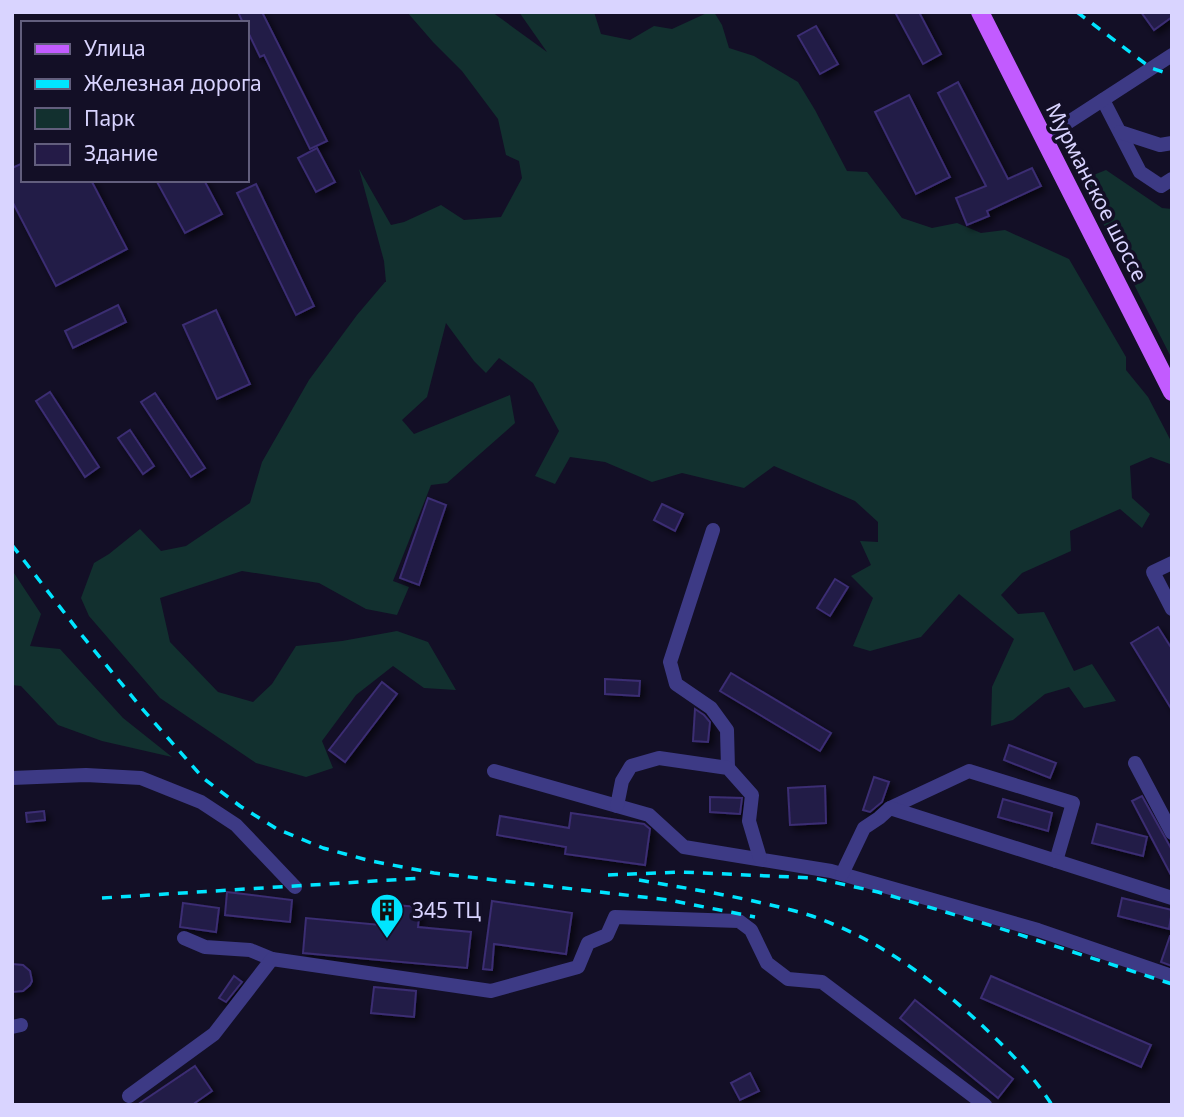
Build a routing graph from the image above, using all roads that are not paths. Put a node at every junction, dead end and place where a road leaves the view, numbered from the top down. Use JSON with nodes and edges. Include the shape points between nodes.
{"nodes":[{"id":1,"x":980,"y":12,"type":"edge"},
{"id":2,"x":1172,"y":55,"type":"edge"},
{"id":3,"x":1103,"y":100,"type":"junction"},
{"id":4,"x":1120,"y":132,"type":"junction"},
{"id":5,"x":1044,"y":138,"type":"junction"},
{"id":6,"x":1172,"y":143,"type":"edge"},
{"id":7,"x":1168,"y":185,"type":"edge"},
{"id":8,"x":1172,"y":392,"type":"edge"},
{"id":9,"x":713,"y":530,"type":"dead end"},
{"id":10,"x":1172,"y":563,"type":"edge"},
{"id":11,"x":1172,"y":610,"type":"edge"},
{"id":12,"x":1135,"y":763,"type":"dead end"},
{"id":13,"x":728,"y":768,"type":"junction"},
{"id":14,"x":494,"y":771,"type":"dead end"},
{"id":15,"x":12,"y":778,"type":"edge"},
{"id":16,"x":617,"y":806,"type":"junction"},
{"id":17,"x":890,"y":808,"type":"junction"},
{"id":18,"x":1172,"y":833,"type":"edge"},
{"id":19,"x":760,"y":859,"type":"junction"},
{"id":20,"x":1056,"y":860,"type":"junction"},
{"id":21,"x":842,"y":874,"type":"junction"},
{"id":22,"x":295,"y":887,"type":"dead end"},
{"id":23,"x":1172,"y":898,"type":"edge"},
{"id":24,"x":184,"y":938,"type":"dead end"},
{"id":25,"x":272,"y":959,"type":"junction"},
{"id":26,"x":1172,"y":976,"type":"edge"},
{"id":27,"x":129,"y":1096,"type":"dead end"},
{"id":28,"x":985,"y":1105,"type":"edge"}],
"edges":[{"from":1,"to":5,"type":"main road","name":"Мурманское шоссе"},
{"from":2,"to":3,"type":"street"},
{"from":3,"to":4,"type":"street"},
{"from":3,"to":5,"type":"street"},
{"from":4,"to":6,"type":"street","via":[[1160,145]]},
{"from":4,"to":7,"type":"street","via":[[1140,172]]},
{"from":5,"to":8,"type":"main road","name":"Мурманское шоссе"},
{"from":9,"to":13,"type":"street","via":[[670,662],[676,684],[711,708],[727,730]]},
{"from":10,"to":11,"type":"street","via":[[1153,572]]},
{"from":12,"to":18,"type":"street"},
{"from":13,"to":16,"type":"street","via":[[659,758],[631,766],[622,781]]},
{"from":13,"to":19,"type":"street","via":[[752,795],[750,821]]},
{"from":14,"to":16,"type":"street"},
{"from":15,"to":22,"type":"street","via":[[141,778],[201,802],[236,825]]},
{"from":16,"to":19,"type":"street","via":[[649,814],[684,847]]},
{"from":17,"to":20,"type":"street"},
{"from":17,"to":20,"type":"street","via":[[969,771],[1073,803]]},
{"from":17,"to":21,"type":"street","via":[[864,828]]},
{"from":19,"to":21,"type":"street"},
{"from":20,"to":23,"type":"street"},
{"from":21,"to":26,"type":"street","via":[[1038,930]]},
{"from":24,"to":25,"type":"street","via":[[205,947],[250,950]]},
{"from":25,"to":27,"type":"street","via":[[214,1034]]},
{"from":25,"to":28,"type":"street","via":[[491,991],[578,967],[588,943],[607,935],[615,917],[739,920],[751,930],[767,963],[788,979],[822,982]]}]}
